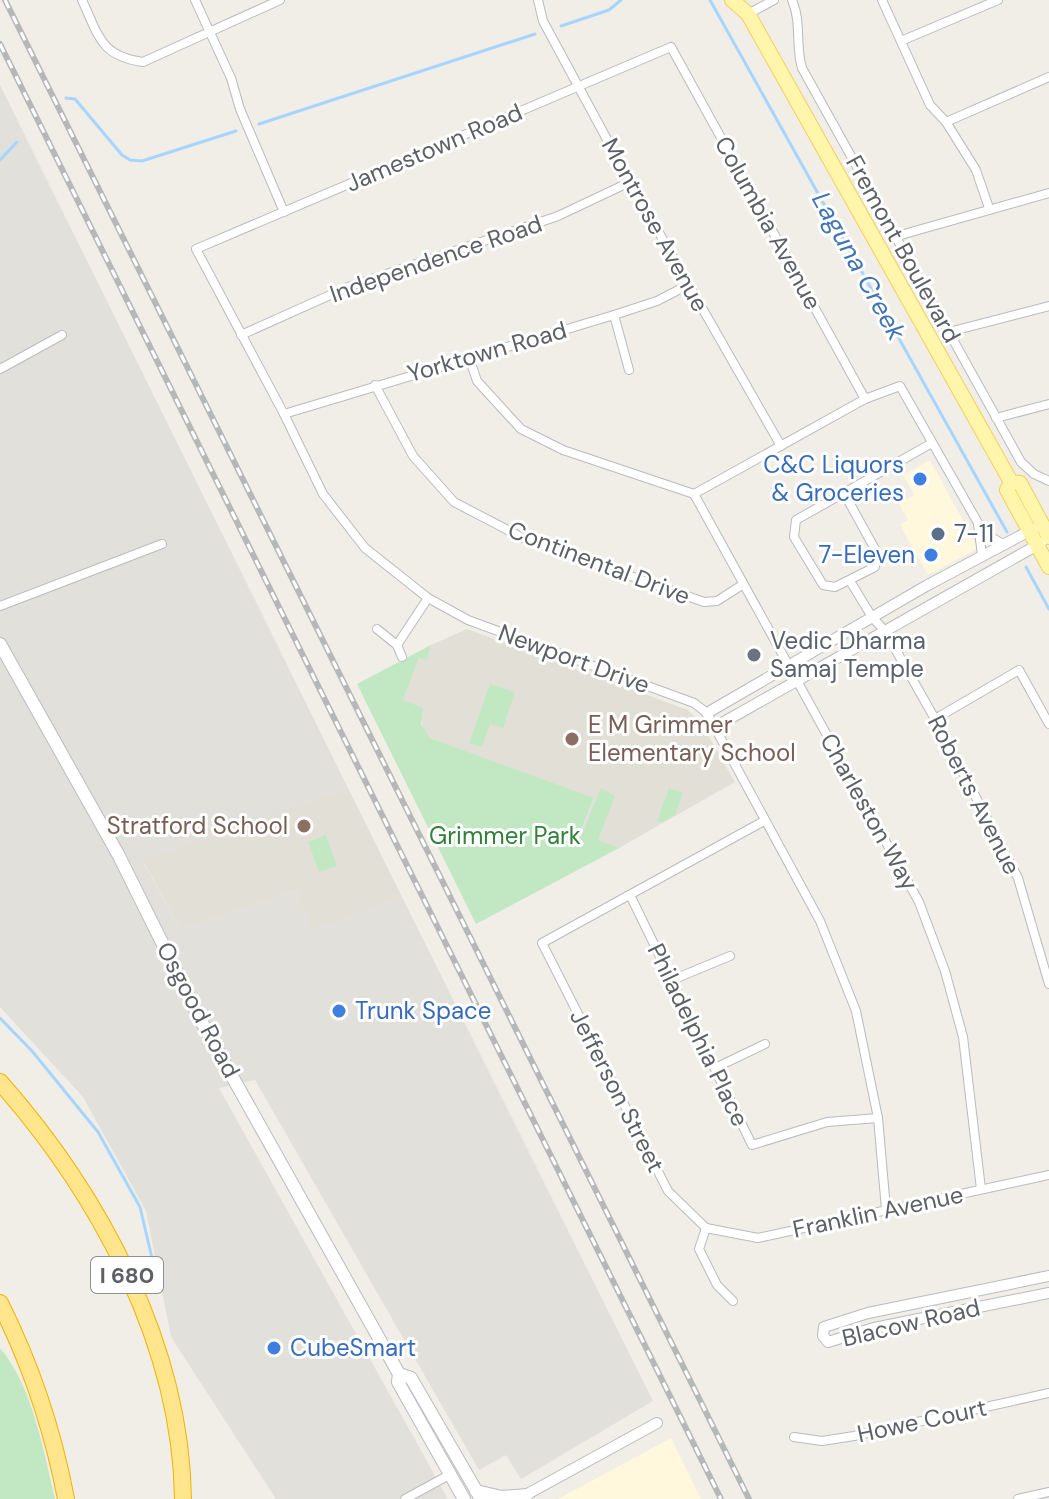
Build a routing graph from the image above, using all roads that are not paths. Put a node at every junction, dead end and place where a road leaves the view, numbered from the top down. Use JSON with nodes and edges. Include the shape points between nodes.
{"nodes":[{"id":1,"x":82,"y":0,"type":"edge"},
{"id":2,"x":195,"y":0,"type":"edge"},
{"id":3,"x":280,"y":0,"type":"edge"},
{"id":4,"x":538,"y":0,"type":"edge"},
{"id":5,"x":732,"y":0,"type":"edge"},
{"id":6,"x":774,"y":0,"type":"edge"},
{"id":7,"x":792,"y":0,"type":"edge"},
{"id":8,"x":882,"y":0,"type":"edge"},
{"id":9,"x":998,"y":0,"type":"edge"},
{"id":10,"x":749,"y":7,"type":"edge"},
{"id":11,"x":211,"y":30,"type":"junction"},
{"id":12,"x":901,"y":41,"type":"junction"},
{"id":13,"x":671,"y":47,"type":"joint"},
{"id":14,"x":1049,"y":77,"type":"edge"},
{"id":15,"x":578,"y":86,"type":"junction"},
{"id":16,"x":946,"y":122,"type":"junction"},
{"id":17,"x":630,"y":182,"type":"junction"},
{"id":18,"x":1049,"y":193,"type":"edge"},
{"id":19,"x":989,"y":208,"type":"junction"},
{"id":20,"x":284,"y":212,"type":"junction"},
{"id":21,"x":897,"y":236,"type":"junction"},
{"id":22,"x":196,"y":249,"type":"joint"},
{"id":23,"x":688,"y":285,"type":"junction"},
{"id":24,"x":1049,"y":306,"type":"edge"},
{"id":25,"x":614,"y":315,"type":"junction"},
{"id":26,"x":949,"y":332,"type":"junction"},
{"id":27,"x":62,"y":335,"type":"dead end"},
{"id":28,"x":241,"y":335,"type":"junction"},
{"id":29,"x":469,"y":357,"type":"junction"},
{"id":30,"x":0,"y":369,"type":"edge"},
{"id":31,"x":629,"y":370,"type":"dead end"},
{"id":32,"x":375,"y":385,"type":"junction"},
{"id":33,"x":865,"y":399,"type":"junction"},
{"id":34,"x":1049,"y":404,"type":"edge"},
{"id":35,"x":284,"y":414,"type":"junction"},
{"id":36,"x":996,"y":418,"type":"junction"},
{"id":37,"x":932,"y":443,"type":"junction"},
{"id":38,"x":781,"y":446,"type":"junction"},
{"id":39,"x":1049,"y":481,"type":"edge"},
{"id":40,"x":844,"y":493,"type":"junction"},
{"id":41,"x":694,"y":494,"type":"junction"},
{"id":42,"x":978,"y":523,"type":"junction"},
{"id":43,"x":1043,"y":533,"type":"edge"},
{"id":44,"x":162,"y":544,"type":"dead end"},
{"id":45,"x":1003,"y":544,"type":"junction"},
{"id":46,"x":982,"y":555,"type":"junction"},
{"id":47,"x":1049,"y":567,"type":"edge"},
{"id":48,"x":850,"y":581,"type":"junction"},
{"id":49,"x":742,"y":585,"type":"junction"},
{"id":50,"x":428,"y":598,"type":"junction"},
{"id":51,"x":0,"y":606,"type":"edge"},
{"id":52,"x":872,"y":617,"type":"junction"},
{"id":53,"x":377,"y":629,"type":"dead end"},
{"id":54,"x":885,"y":631,"type":"junction"},
{"id":55,"x":0,"y":644,"type":"edge"},
{"id":56,"x":397,"y":645,"type":"junction"},
{"id":57,"x":402,"y":657,"type":"dead end"},
{"id":58,"x":789,"y":667,"type":"junction"},
{"id":59,"x":796,"y":681,"type":"junction"},
{"id":60,"x":707,"y":713,"type":"junction"},
{"id":61,"x":935,"y":719,"type":"junction"},
{"id":62,"x":1049,"y":724,"type":"edge"},
{"id":63,"x":715,"y":727,"type":"junction"},
{"id":64,"x":764,"y":821,"type":"junction"},
{"id":65,"x":630,"y":895,"type":"junction"},
{"id":66,"x":730,"y":956,"type":"dead end"},
{"id":67,"x":672,"y":980,"type":"junction"},
{"id":68,"x":1049,"y":984,"type":"edge"},
{"id":69,"x":765,"y":1044,"type":"dead end"},
{"id":70,"x":715,"y":1068,"type":"junction"},
{"id":71,"x":0,"y":1082,"type":"edge"},
{"id":72,"x":878,"y":1118,"type":"junction"},
{"id":73,"x":1049,"y":1175,"type":"edge"},
{"id":74,"x":981,"y":1189,"type":"junction"},
{"id":75,"x":886,"y":1209,"type":"junction"},
{"id":76,"x":706,"y":1228,"type":"junction"},
{"id":77,"x":1049,"y":1276,"type":"edge"},
{"id":78,"x":1049,"y":1293,"type":"edge"},
{"id":79,"x":733,"y":1301,"type":"dead end"},
{"id":80,"x":0,"y":1303,"type":"edge"},
{"id":81,"x":399,"y":1374,"type":"junction"},
{"id":82,"x":1049,"y":1393,"type":"edge"},
{"id":83,"x":657,"y":1423,"type":"dead end"},
{"id":84,"x":794,"y":1437,"type":"dead end"},
{"id":85,"x":451,"y":1474,"type":"junction"},
{"id":86,"x":1049,"y":1492,"type":"edge"},
{"id":87,"x":478,"y":1495,"type":"edge"},
{"id":88,"x":1033,"y":1497,"type":"edge"},
{"id":89,"x":523,"y":1498,"type":"edge"},
{"id":90,"x":66,"y":1499,"type":"edge"},
{"id":91,"x":183,"y":1499,"type":"edge"},
{"id":92,"x":405,"y":1499,"type":"edge"},
{"id":93,"x":464,"y":1499,"type":"edge"},
{"id":94,"x":1018,"y":1499,"type":"edge"}],
"edges":[{"from":1,"to":11,"type":"street","via":[[103,45],[122,59],[143,62]]},
{"from":2,"to":11,"type":"street"},
{"from":3,"to":11,"type":"street"},
{"from":4,"to":15,"type":"street","name":"Montrose Avenue","via":[[543,21]]},
{"from":5,"to":10,"type":"main road","name":"Fremont Boulevard"},
{"from":6,"to":10,"type":"street"},
{"from":7,"to":21,"type":"street","name":"Fremont Boulevard","via":[[800,24],[802,68]]},
{"from":8,"to":12,"type":"street"},
{"from":9,"to":12,"type":"street"},
{"from":10,"to":43,"type":"main road","name":"Fremont Boulevard","via":[[1011,482],[1020,483]]},
{"from":11,"to":20,"type":"street"},
{"from":12,"to":16,"type":"street","via":[[930,105]]},
{"from":13,"to":15,"type":"street","name":"Jamestown Road"},
{"from":13,"to":33,"type":"street","name":"Columbia Avenue"},
{"from":14,"to":16,"type":"street"},
{"from":15,"to":17,"type":"street","name":"Montrose Avenue"},
{"from":15,"to":20,"type":"street","name":"Jamestown Road"},
{"from":16,"to":19,"type":"street","via":[[976,170]]},
{"from":17,"to":23,"type":"street","name":"Montrose Avenue"},
{"from":17,"to":28,"type":"street","name":"Independence Road","via":[[558,216],[348,287]]},
{"from":18,"to":19,"type":"street"},
{"from":19,"to":21,"type":"street"},
{"from":20,"to":22,"type":"street","name":"Jamestown Road"},
{"from":21,"to":26,"type":"street","name":"Fremont Boulevard"},
{"from":22,"to":28,"type":"street","name":"Newport Drive"},
{"from":23,"to":25,"type":"street","name":"Yorktown Road"},
{"from":23,"to":38,"type":"street","name":"Montrose Avenue"},
{"from":24,"to":26,"type":"street"},
{"from":25,"to":29,"type":"street","name":"Yorktown Road"},
{"from":25,"to":31,"type":"street"},
{"from":26,"to":36,"type":"street","name":"Fremont Boulevard"},
{"from":27,"to":30,"type":"street"},
{"from":28,"to":35,"type":"street","name":"Newport Drive"},
{"from":29,"to":32,"type":"street","name":"Yorktown Road"},
{"from":29,"to":41,"type":"street","via":[[477,381],[521,429],[563,450]]},
{"from":32,"to":35,"type":"street","name":"Yorktown Road"},
{"from":32,"to":49,"type":"street","name":"Continental Drive","via":[[413,456],[454,502],[523,538],[704,602],[717,601]]},
{"from":33,"to":37,"type":"street","via":[[900,386]]},
{"from":33,"to":38,"type":"street"},
{"from":34,"to":36,"type":"street"},
{"from":35,"to":50,"type":"street","name":"Newport Drive","via":[[323,494],[365,548]]},
{"from":36,"to":39,"type":"street","name":"Fremont Boulevard","via":[[1021,462]]},
{"from":37,"to":40,"type":"street"},
{"from":37,"to":42,"type":"street"},
{"from":38,"to":41,"type":"street"},
{"from":40,"to":48,"type":"street","via":[[876,551],[875,567]]},
{"from":40,"to":48,"type":"street","via":[[796,520],[794,537],[823,585]]},
{"from":41,"to":49,"type":"street","name":"Charleston Way"},
{"from":42,"to":45,"type":"street"},
{"from":42,"to":46,"type":"street"},
{"from":43,"to":45,"type":"street"},
{"from":43,"to":47,"type":"main road","name":"Fremont Boulevard"},
{"from":43,"to":54,"type":"street"},
{"from":44,"to":51,"type":"street"},
{"from":45,"to":46,"type":"street"},
{"from":46,"to":52,"type":"street"},
{"from":48,"to":52,"type":"street","name":"Roberts Avenue"},
{"from":49,"to":58,"type":"street","name":"Charleston Way"},
{"from":50,"to":56,"type":"street"},
{"from":50,"to":60,"type":"street","name":"Newport Drive","via":[[468,620],[694,703]]},
{"from":52,"to":54,"type":"street","name":"Roberts Avenue"},
{"from":52,"to":58,"type":"street"},
{"from":53,"to":56,"type":"street"},
{"from":54,"to":59,"type":"street"},
{"from":54,"to":61,"type":"street","name":"Roberts Avenue"},
{"from":55,"to":81,"type":"main road","name":"Osgood Road","via":[[119,856],[200,1019]]},
{"from":56,"to":57,"type":"street"},
{"from":58,"to":59,"type":"street","name":"Charleston Way"},
{"from":58,"to":60,"type":"street"},
{"from":59,"to":63,"type":"street"},
{"from":59,"to":74,"type":"street","name":"Charleston Way","via":[[919,902],[945,971],[963,1037]]},
{"from":60,"to":63,"type":"street"},
{"from":61,"to":62,"type":"street","via":[[1019,670]]},
{"from":61,"to":68,"type":"street","name":"Roberts Avenue","via":[[1018,878]]},
{"from":63,"to":64,"type":"street"},
{"from":64,"to":65,"type":"street"},
{"from":64,"to":72,"type":"street","via":[[841,970],[856,1011]]},
{"from":65,"to":67,"type":"street","name":"Philadelphia Place"},
{"from":65,"to":76,"type":"street","name":"Jefferson Street","via":[[542,943],[668,1191]]},
{"from":66,"to":67,"type":"street"},
{"from":67,"to":70,"type":"street","name":"Philadelphia Place"},
{"from":69,"to":70,"type":"street"},
{"from":70,"to":72,"type":"street","name":"Philadelphia Place","via":[[752,1145],[827,1122]]},
{"from":71,"to":91,"type":"highway","number":"I 680","via":[[59,1156],[130,1280],[174,1411]]},
{"from":72,"to":75,"type":"street"},
{"from":73,"to":74,"type":"street","name":"Franklin Avenue"},
{"from":74,"to":75,"type":"street","name":"Franklin Avenue"},
{"from":75,"to":76,"type":"street","name":"Franklin Avenue","via":[[758,1238]]},
{"from":76,"to":79,"type":"street","via":[[699,1249],[717,1285]]},
{"from":77,"to":78,"type":"street","name":"Blacow Road","via":[[868,1313],[824,1327],[823,1336],[828,1342]]},
{"from":80,"to":90,"type":"highway","via":[[48,1420]]},
{"from":81,"to":85,"type":"main road","name":"Osgood Road","via":[[398,1382]]},
{"from":81,"to":87,"type":"main road","name":"Osgood Road","via":[[411,1378]]},
{"from":82,"to":84,"type":"street","name":"Howe Court","via":[[854,1436],[822,1441]]},
{"from":83,"to":89,"type":"street"},
{"from":85,"to":92,"type":"street"},
{"from":85,"to":93,"type":"main road","name":"Osgood Road"},
{"from":86,"to":88,"type":"street"},
{"from":87,"to":89,"type":"main road"},
{"from":88,"to":94,"type":"street"}]}
